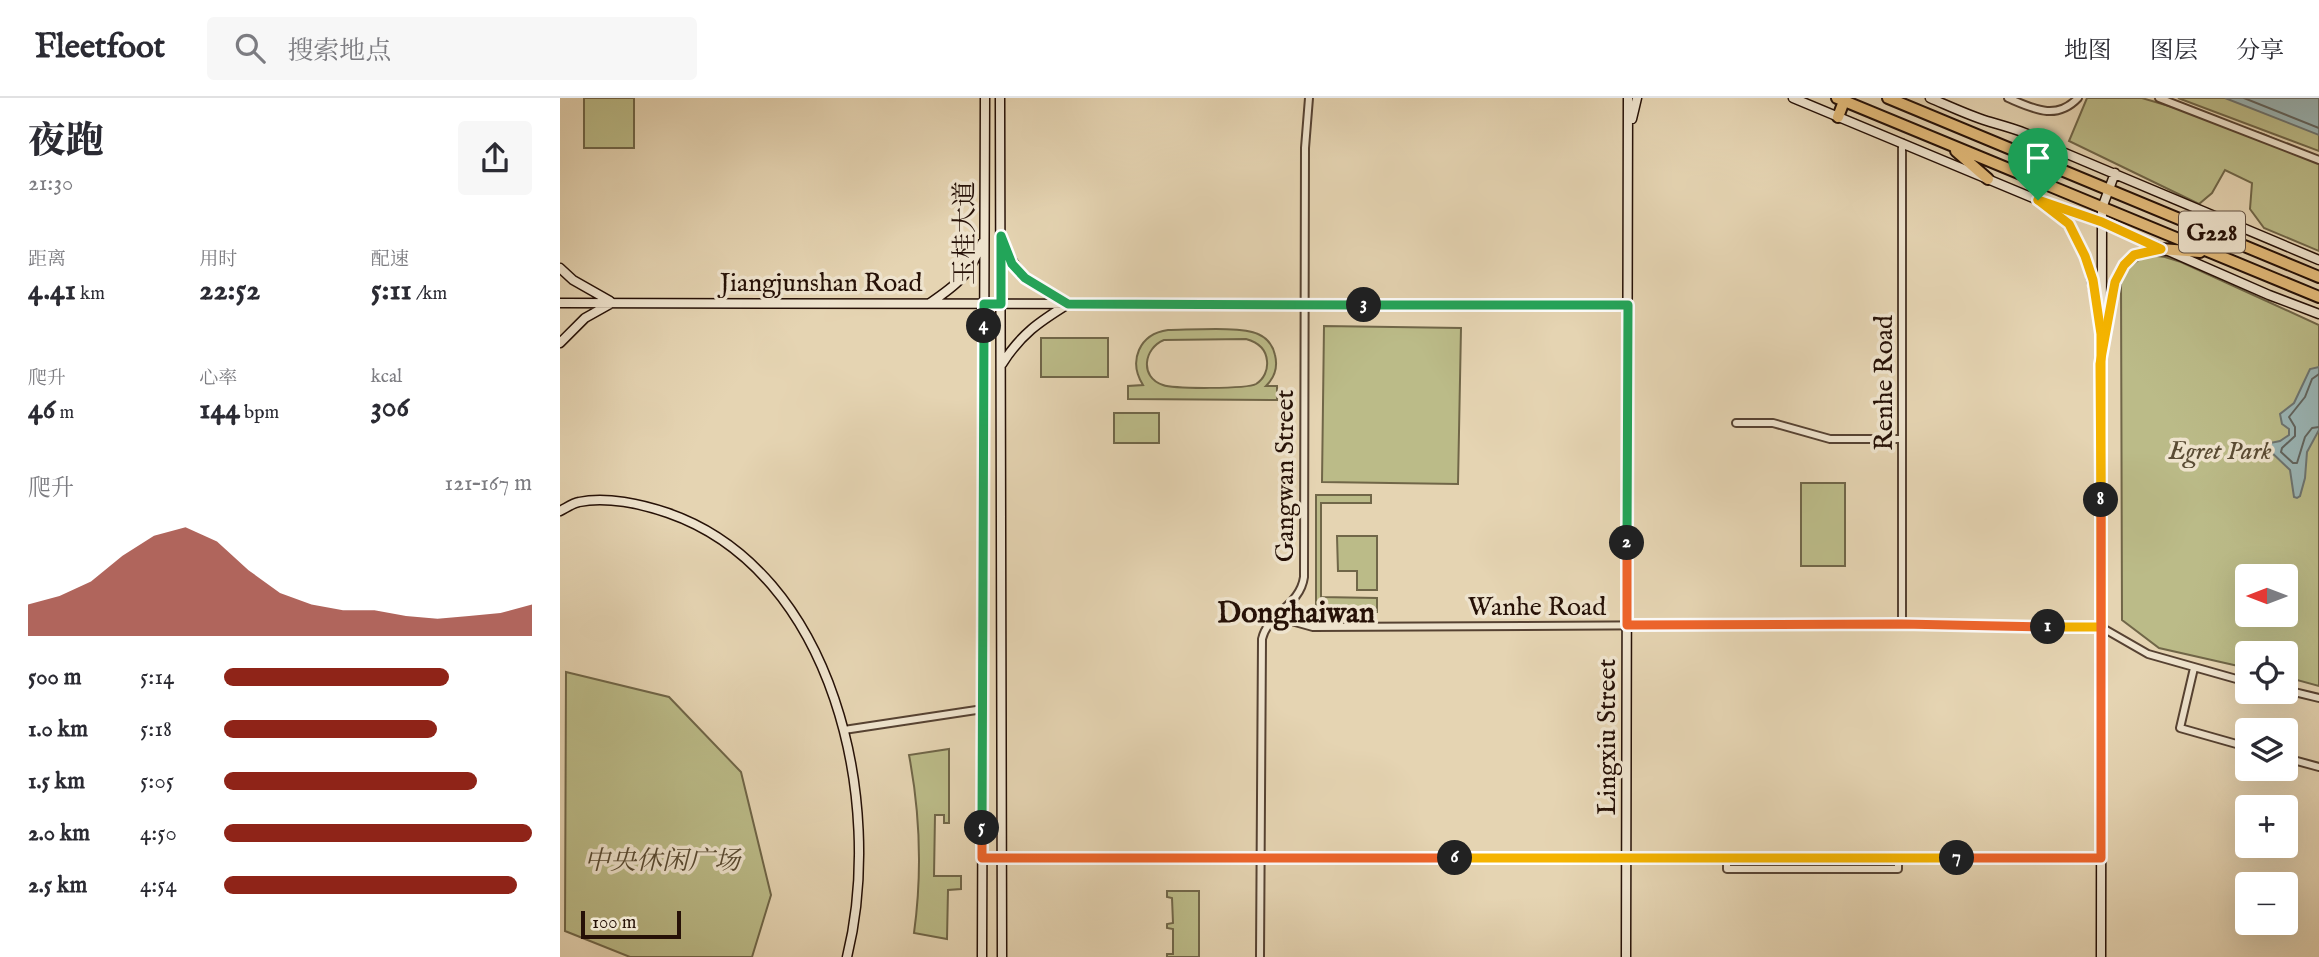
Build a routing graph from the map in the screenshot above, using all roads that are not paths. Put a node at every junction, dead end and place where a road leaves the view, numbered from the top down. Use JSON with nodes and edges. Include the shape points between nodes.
{"nodes":[{"id":1,"x":985,"y":98,"type":"edge"},
{"id":2,"x":1000,"y":98,"type":"edge"},
{"id":3,"x":1309,"y":98,"type":"edge"},
{"id":4,"x":1626,"y":98,"type":"edge"},
{"id":5,"x":1637,"y":98,"type":"edge"},
{"id":6,"x":1793,"y":98,"type":"edge"},
{"id":7,"x":1888,"y":98,"type":"edge"},
{"id":8,"x":1930,"y":98,"type":"edge"},
{"id":9,"x":2008,"y":98,"type":"edge"},
{"id":10,"x":2078,"y":98,"type":"edge"},
{"id":11,"x":2158,"y":98,"type":"edge"},
{"id":12,"x":1840,"y":99,"type":"edge"},
{"id":13,"x":1838,"y":117,"type":"junction"},
{"id":14,"x":1628,"y":132,"type":"junction"},
{"id":15,"x":1902,"y":143,"type":"junction"},
{"id":16,"x":1948,"y":144,"type":"junction"},
{"id":17,"x":2319,"y":160,"type":"edge"},
{"id":18,"x":2115,"y":173,"type":"junction"},
{"id":19,"x":1988,"y":179,"type":"junction"},
{"id":20,"x":2109,"y":190,"type":"junction"},
{"id":21,"x":2038,"y":200,"type":"junction"},
{"id":22,"x":2102,"y":208,"type":"junction"},
{"id":23,"x":2102,"y":222,"type":"junction"},
{"id":24,"x":1001,"y":236,"type":"junction"},
{"id":25,"x":985,"y":237,"type":"junction"},
{"id":26,"x":2161,"y":249,"type":"junction"},
{"id":27,"x":2213,"y":254,"type":"junction"},
{"id":28,"x":2319,"y":260,"type":"edge"},
{"id":29,"x":560,"y":268,"type":"edge"},
{"id":30,"x":2317,"y":276,"type":"edge"},
{"id":31,"x":2319,"y":299,"type":"edge"},
{"id":32,"x":560,"y":303,"type":"edge"},
{"id":33,"x":612,"y":303,"type":"junction"},
{"id":34,"x":929,"y":304,"type":"junction"},
{"id":35,"x":984,"y":304,"type":"junction"},
{"id":36,"x":1001,"y":304,"type":"junction"},
{"id":37,"x":1068,"y":304,"type":"junction"},
{"id":38,"x":1303,"y":304,"type":"junction"},
{"id":39,"x":1628,"y":305,"type":"junction"},
{"id":40,"x":2319,"y":314,"type":"edge"},
{"id":41,"x":2101,"y":334,"type":"junction"},
{"id":42,"x":560,"y":343,"type":"edge"},
{"id":43,"x":2100,"y":364,"type":"junction"},
{"id":44,"x":1002,"y":365,"type":"junction"},
{"id":45,"x":1736,"y":423,"type":"dead end"},
{"id":46,"x":1902,"y":439,"type":"junction"},
{"id":47,"x":560,"y":511,"type":"edge"},
{"id":48,"x":1283,"y":610,"type":"junction"},
{"id":49,"x":1902,"y":624,"type":"junction"},
{"id":50,"x":1627,"y":625,"type":"junction"},
{"id":51,"x":2101,"y":627,"type":"junction"},
{"id":52,"x":2194,"y":668,"type":"junction"},
{"id":53,"x":2235,"y":679,"type":"edge"},
{"id":54,"x":2298,"y":693,"type":"edge"},
{"id":55,"x":2319,"y":698,"type":"edge"},
{"id":56,"x":983,"y":709,"type":"junction"},
{"id":57,"x":844,"y":730,"type":"junction"},
{"id":58,"x":2235,"y":744,"type":"edge"},
{"id":59,"x":2298,"y":761,"type":"edge"},
{"id":60,"x":2319,"y":767,"type":"edge"},
{"id":61,"x":982,"y":858,"type":"junction"},
{"id":62,"x":1002,"y":858,"type":"junction"},
{"id":63,"x":1260,"y":858,"type":"junction"},
{"id":64,"x":1627,"y":858,"type":"junction"},
{"id":65,"x":2101,"y":858,"type":"junction"},
{"id":66,"x":847,"y":957,"type":"edge"},
{"id":67,"x":982,"y":957,"type":"edge"},
{"id":68,"x":1002,"y":957,"type":"edge"},
{"id":69,"x":1260,"y":957,"type":"edge"},
{"id":70,"x":1626,"y":957,"type":"edge"},
{"id":71,"x":2101,"y":957,"type":"edge"}],
"edges":[{"from":1,"to":25,"type":"main road","name":"玉桂大道"},
{"from":2,"to":24,"type":"main road","name":"玉桂大道"},
{"from":3,"to":38,"type":"street","name":"Gangwan Street"},
{"from":4,"to":14,"type":"main road"},
{"from":5,"to":14,"type":"main road"},
{"from":6,"to":13,"type":"main road"},
{"from":7,"to":20,"type":"highway","number":"G228"},
{"from":8,"to":18,"type":"main road","via":[[2009,126]]},
{"from":9,"to":10,"type":"street","via":[[2049,112],[2069,108]]},
{"from":11,"to":17,"type":"street"},
{"from":12,"to":13,"type":"highway"},
{"from":12,"to":16,"type":"highway","number":"G228"},
{"from":13,"to":15,"type":"main road"},
{"from":14,"to":39,"type":"main road","name":"Lingxiu Street"},
{"from":15,"to":19,"type":"main road"},
{"from":15,"to":46,"type":"street","name":"Renhe Road"},
{"from":16,"to":19,"type":"highway"},
{"from":16,"to":22,"type":"highway","number":"G228"},
{"from":18,"to":20,"type":"main road"},
{"from":18,"to":28,"type":"main road"},
{"from":19,"to":21,"type":"main road"},
{"from":20,"to":22,"type":"main road"},
{"from":20,"to":30,"type":"highway","number":"G228"},
{"from":21,"to":23,"type":"main road"},
{"from":21,"to":41,"type":"main road","via":[[2058,213],[2075,234],[2093,280]]},
{"from":22,"to":23,"type":"main road"},
{"from":22,"to":27,"type":"highway","number":"G228"},
{"from":23,"to":26,"type":"main road"},
{"from":23,"to":41,"type":"main road"},
{"from":24,"to":36,"type":"main road","name":"玉桂大道"},
{"from":24,"to":37,"type":"main road","via":[[1012,264],[1025,278]]},
{"from":25,"to":34,"type":"main road","via":[[964,278]]},
{"from":25,"to":35,"type":"main road","name":"玉桂大道"},
{"from":26,"to":27,"type":"highway"},
{"from":26,"to":40,"type":"main road"},
{"from":26,"to":43,"type":"main road","via":[[2134,255],[2124,265],[2115,282]]},
{"from":27,"to":31,"type":"highway","number":"G228"},
{"from":29,"to":33,"type":"main road"},
{"from":32,"to":33,"type":"main road","name":"Jiangjunshan Road"},
{"from":33,"to":34,"type":"main road","name":"Jiangjunshan Road"},
{"from":33,"to":42,"type":"main road","via":[[585,318]]},
{"from":34,"to":35,"type":"main road","name":"Jiangjunshan Road"},
{"from":35,"to":36,"type":"main road","name":"Jiangjunshan Road"},
{"from":35,"to":56,"type":"main road","name":"玉桂大道"},
{"from":36,"to":37,"type":"main road","name":"Jiangjunshan Road"},
{"from":36,"to":44,"type":"main road","name":"玉桂大道"},
{"from":37,"to":38,"type":"main road","name":"Jiangjunshan Road"},
{"from":37,"to":44,"type":"main road","via":[[1026,332]]},
{"from":38,"to":39,"type":"main road","name":"Jiangjunshan Road"},
{"from":38,"to":48,"type":"street","name":"Gangwan Street","via":[[1304,577],[1299,594]]},
{"from":39,"to":50,"type":"main road","name":"Lingxiu Street"},
{"from":41,"to":43,"type":"main road"},
{"from":43,"to":51,"type":"main road"},
{"from":44,"to":62,"type":"main road","name":"玉桂大道"},
{"from":45,"to":46,"type":"street","via":[[1773,423],[1830,439]]},
{"from":46,"to":49,"type":"street","name":"Renhe Road"},
{"from":47,"to":57,"type":"main road","via":[[578,502],[639,505],[682,518],[736,550],[773,586],[803,631]]},
{"from":48,"to":50,"type":"street","name":"Wanhe Road","via":[[1295,622],[1313,627]]},
{"from":48,"to":63,"type":"street","name":"Gangwan Street","via":[[1262,639]]},
{"from":49,"to":50,"type":"street","name":"Wanhe Road"},
{"from":49,"to":51,"type":"street","name":"Wanhe Road"},
{"from":50,"to":64,"type":"main road","name":"Lingxiu Street"},
{"from":51,"to":52,"type":"street","name":"Wanhe Road","via":[[2148,654]]},
{"from":51,"to":65,"type":"main road"},
{"from":52,"to":53,"type":"street","name":"Wanhe Road"},
{"from":52,"to":58,"type":"street","via":[[2180,728]]},
{"from":54,"to":55,"type":"street"},
{"from":56,"to":57,"type":"street"},
{"from":56,"to":61,"type":"main road","name":"玉桂大道"},
{"from":57,"to":66,"type":"main road","via":[[856,784],[861,850]]},
{"from":59,"to":60,"type":"street"},
{"from":61,"to":62,"type":"main road"},
{"from":61,"to":67,"type":"main road","name":"玉桂大道"},
{"from":62,"to":63,"type":"main road"},
{"from":62,"to":68,"type":"main road","name":"玉桂大道"},
{"from":63,"to":64,"type":"main road"},
{"from":63,"to":69,"type":"street","name":"Gangwan Street"},
{"from":64,"to":65,"type":"main road"},
{"from":64,"to":70,"type":"main road","name":"Lingxiu Street"},
{"from":65,"to":71,"type":"main road"}]}
